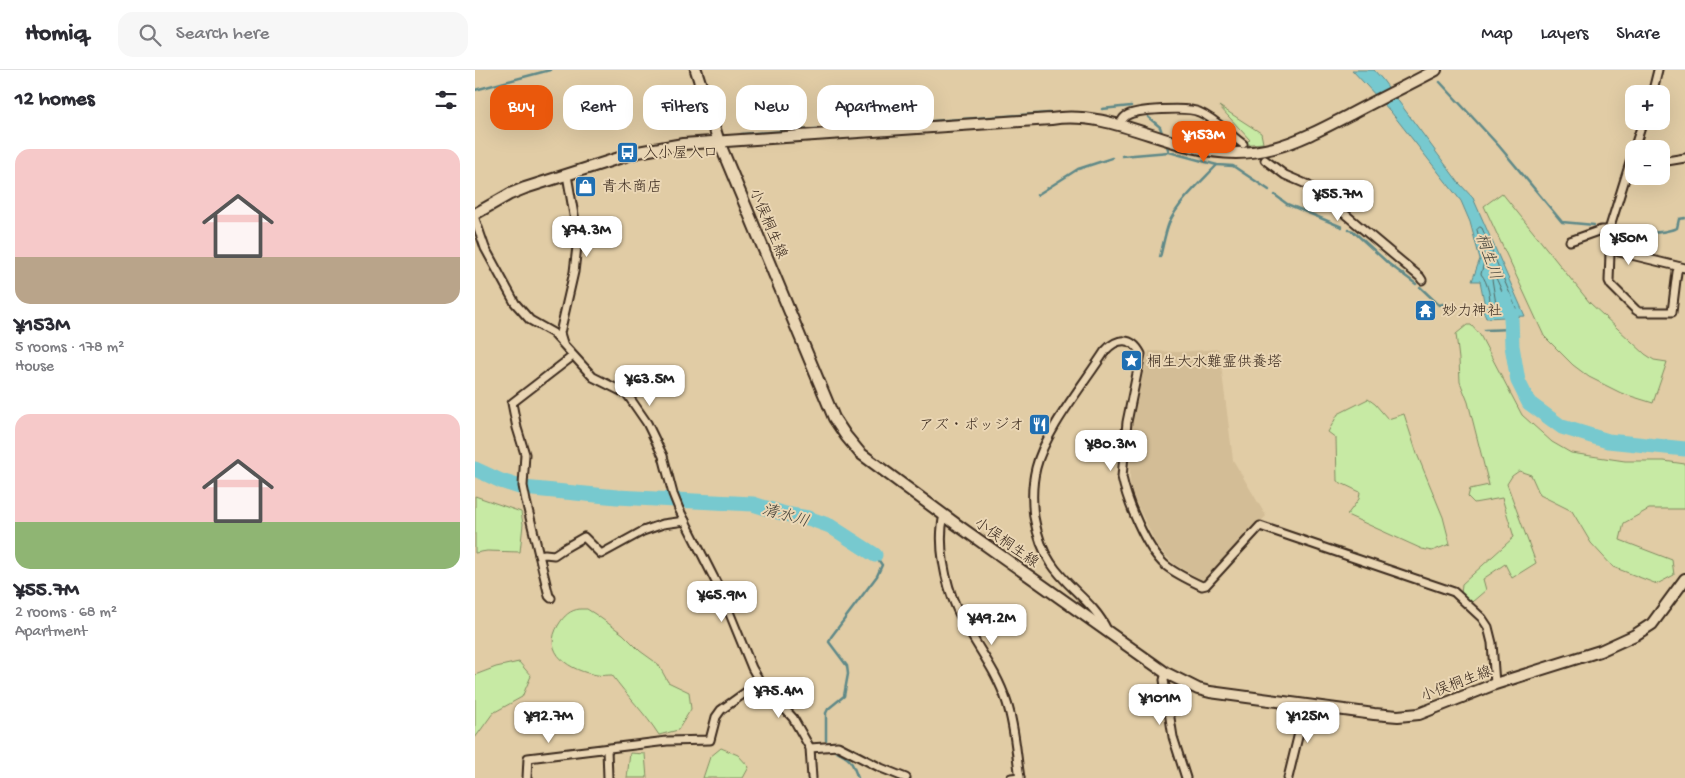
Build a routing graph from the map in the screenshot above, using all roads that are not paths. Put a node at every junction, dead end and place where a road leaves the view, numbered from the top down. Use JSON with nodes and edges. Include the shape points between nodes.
{"nodes":[{"id":1,"x":696,"y":70,"type":"edge"},
{"id":2,"x":1436,"y":70,"type":"edge"},
{"id":3,"x":1658,"y":70,"type":"edge"},
{"id":4,"x":1654,"y":85,"type":"edge"},
{"id":5,"x":1120,"y":125,"type":"junction"},
{"id":6,"x":719,"y":142,"type":"junction"},
{"id":7,"x":1243,"y":144,"type":"dead end"},
{"id":8,"x":1685,"y":158,"type":"edge"},
{"id":9,"x":1265,"y":160,"type":"dead end"},
{"id":10,"x":1670,"y":160,"type":"edge"},
{"id":11,"x":567,"y":175,"type":"junction"},
{"id":12,"x":1625,"y":183,"type":"edge"},
{"id":13,"x":475,"y":214,"type":"edge"},
{"id":14,"x":475,"y":220,"type":"edge"},
{"id":15,"x":1609,"y":230,"type":"junction"},
{"id":16,"x":1570,"y":241,"type":"dead end"},
{"id":17,"x":1613,"y":249,"type":"junction"},
{"id":18,"x":1682,"y":267,"type":"edge"},
{"id":19,"x":1422,"y":280,"type":"dead end"},
{"id":20,"x":563,"y":344,"type":"junction"},
{"id":21,"x":573,"y":356,"type":"junction"},
{"id":22,"x":944,"y":515,"type":"junction"},
{"id":23,"x":685,"y":521,"type":"junction"},
{"id":24,"x":539,"y":555,"type":"junction"},
{"id":25,"x":1685,"y":579,"type":"edge"},
{"id":26,"x":551,"y":598,"type":"dead end"},
{"id":27,"x":1107,"y":630,"type":"junction"},
{"id":28,"x":1166,"y":673,"type":"junction"},
{"id":29,"x":760,"y":682,"type":"junction"},
{"id":30,"x":1495,"y":684,"type":"junction"},
{"id":31,"x":1306,"y":704,"type":"junction"},
{"id":32,"x":810,"y":748,"type":"junction"},
{"id":33,"x":607,"y":749,"type":"junction"},
{"id":34,"x":1020,"y":777,"type":"edge"},
{"id":35,"x":527,"y":778,"type":"edge"},
{"id":36,"x":608,"y":778,"type":"edge"},
{"id":37,"x":812,"y":778,"type":"edge"},
{"id":38,"x":907,"y":778,"type":"edge"},
{"id":39,"x":1011,"y":778,"type":"edge"},
{"id":40,"x":1186,"y":778,"type":"edge"},
{"id":41,"x":1288,"y":778,"type":"edge"}],
"edges":[{"from":1,"to":6,"type":"main road","name":"小俣桐生線"},
{"from":2,"to":5,"type":"main road","via":[[1283,146],[1247,153],[1192,148]]},
{"from":3,"to":4,"type":"street"},
{"from":5,"to":6,"type":"main road","via":[[1065,117]]},
{"from":5,"to":7,"type":"street","via":[[1130,114],[1191,109],[1209,117]]},
{"from":6,"to":11,"type":"main road","via":[[649,149]]},
{"from":6,"to":22,"type":"main road","name":"小俣桐生線","via":[[834,418],[860,453]]},
{"from":8,"to":10,"type":"street"},
{"from":9,"to":19,"type":"street","via":[[1321,194]]},
{"from":11,"to":13,"type":"main road","via":[[516,192]]},
{"from":11,"to":20,"type":"street","via":[[578,238],[560,333]]},
{"from":12,"to":15,"type":"street"},
{"from":14,"to":20,"type":"street","via":[[485,248],[515,302],[530,320]]},
{"from":15,"to":16,"type":"street"},
{"from":15,"to":17,"type":"street","via":[[1608,238]]},
{"from":17,"to":18,"type":"street"},
{"from":17,"to":18,"type":"street","via":[[1609,281],[1639,312],[1672,312]]},
{"from":20,"to":21,"type":"street"},
{"from":21,"to":23,"type":"street","via":[[593,377],[627,394],[639,409],[663,456],[673,494]]},
{"from":21,"to":24,"type":"street","via":[[512,403],[525,454],[523,486]]},
{"from":22,"to":27,"type":"main road","name":"小俣桐生線"},
{"from":22,"to":34,"type":"street","via":[[944,567],[957,608],[991,666],[1007,702]]},
{"from":23,"to":24,"type":"street","via":[[643,531],[601,554],[584,537],[554,555]]},
{"from":23,"to":29,"type":"street","via":[[721,592]]},
{"from":24,"to":26,"type":"street"},
{"from":25,"to":30,"type":"main road","name":"小俣桐生線","via":[[1652,624],[1635,635],[1600,651]]},
{"from":27,"to":28,"type":"main road","name":"小俣桐生線"},
{"from":27,"to":30,"type":"street","via":[[1096,611],[1063,580],[1047,557],[1035,522],[1033,488],[1036,468],[1047,440],[1105,351],[1121,341],[1133,344],[1141,354],[1127,422],[1123,484],[1154,553],[1167,566],[1181,576],[1206,585],[1260,526],[1454,592],[1488,627]]},
{"from":28,"to":31,"type":"main road","name":"小俣桐生線","via":[[1204,690]]},
{"from":28,"to":40,"type":"street","via":[[1164,680],[1173,737]]},
{"from":29,"to":32,"type":"street","via":[[793,718]]},
{"from":29,"to":33,"type":"street","via":[[721,710],[710,740],[667,741]]},
{"from":30,"to":31,"type":"main road","name":"小俣桐生線","via":[[1419,714],[1374,714]]},
{"from":31,"to":41,"type":"street"},
{"from":32,"to":37,"type":"street"},
{"from":32,"to":38,"type":"street","via":[[838,746]]},
{"from":33,"to":35,"type":"street","via":[[528,758]]},
{"from":33,"to":36,"type":"street"},
{"from":34,"to":39,"type":"street"}]}
